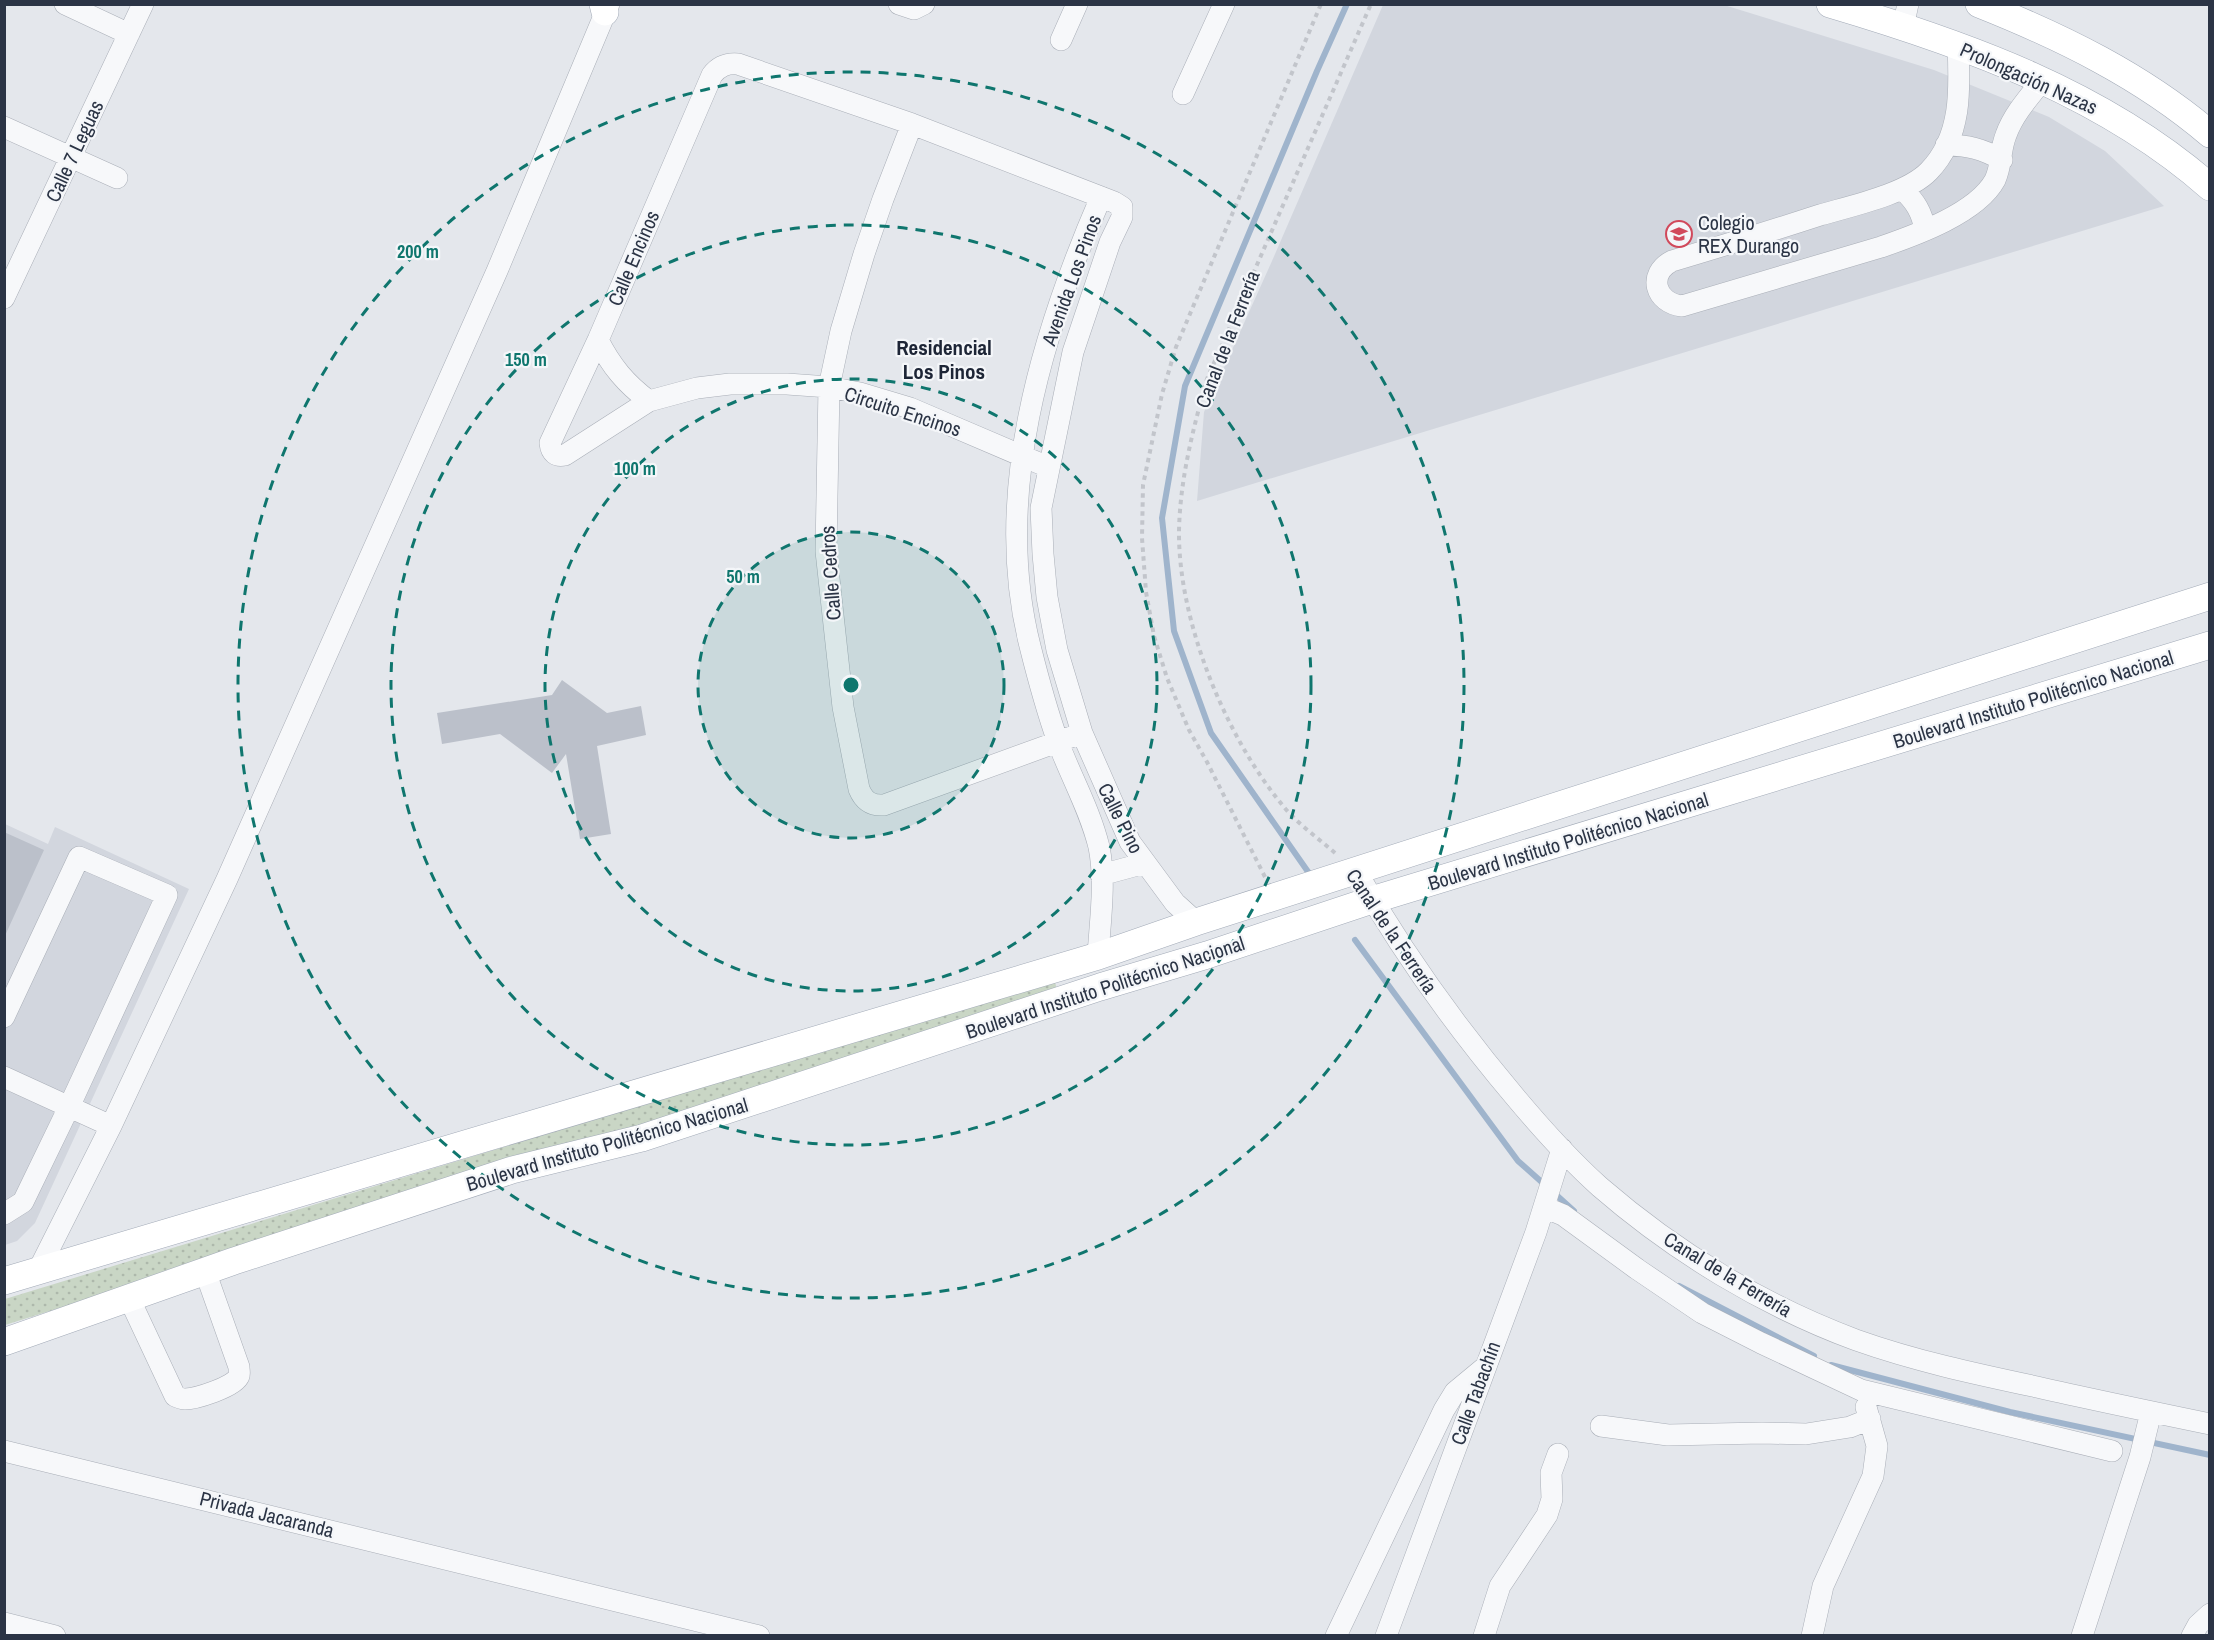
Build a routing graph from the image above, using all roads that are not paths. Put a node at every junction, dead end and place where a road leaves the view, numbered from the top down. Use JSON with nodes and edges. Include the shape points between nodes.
{"nodes":[{"id":1,"x":65,"y":4,"type":"edge"},
{"id":2,"x":143,"y":4,"type":"edge"},
{"id":3,"x":899,"y":4,"type":"edge"},
{"id":4,"x":924,"y":4,"type":"edge"},
{"id":5,"x":1077,"y":4,"type":"edge"},
{"id":6,"x":1224,"y":4,"type":"edge"},
{"id":7,"x":1830,"y":4,"type":"edge"},
{"id":8,"x":1979,"y":4,"type":"edge"},
{"id":9,"x":606,"y":7,"type":"edge"},
{"id":10,"x":1864,"y":9,"type":"edge"},
{"id":11,"x":1905,"y":16,"type":"edge"},
{"id":12,"x":129,"y":34,"type":"junction"},
{"id":13,"x":1061,"y":40,"type":"dead end"},
{"id":14,"x":1958,"y":46,"type":"junction"},
{"id":15,"x":2042,"y":81,"type":"junction"},
{"id":16,"x":1183,"y":94,"type":"dead end"},
{"id":17,"x":912,"y":124,"type":"junction"},
{"id":18,"x":4,"y":128,"type":"edge"},
{"id":19,"x":2210,"y":134,"type":"edge"},
{"id":20,"x":1946,"y":145,"type":"junction"},
{"id":21,"x":71,"y":158,"type":"junction"},
{"id":22,"x":2002,"y":160,"type":"junction"},
{"id":23,"x":117,"y":178,"type":"dead end"},
{"id":24,"x":2210,"y":187,"type":"edge"},
{"id":25,"x":1902,"y":189,"type":"junction"},
{"id":26,"x":1101,"y":197,"type":"junction"},
{"id":27,"x":1925,"y":230,"type":"junction"},
{"id":28,"x":9,"y":276,"type":"edge"},
{"id":29,"x":4,"y":298,"type":"edge"},
{"id":30,"x":598,"y":340,"type":"junction"},
{"id":31,"x":829,"y":387,"type":"junction"},
{"id":32,"x":650,"y":400,"type":"junction"},
{"id":33,"x":554,"y":454,"type":"joint"},
{"id":34,"x":1023,"y":457,"type":"junction"},
{"id":35,"x":1048,"y":466,"type":"junction"},
{"id":36,"x":2210,"y":596,"type":"edge"},
{"id":37,"x":2210,"y":645,"type":"edge"},
{"id":38,"x":1082,"y":733,"type":"junction"},
{"id":39,"x":1058,"y":742,"type":"junction"},
{"id":40,"x":1114,"y":808,"type":"junction"},
{"id":41,"x":1090,"y":814,"type":"junction"},
{"id":42,"x":1145,"y":863,"type":"junction"},
{"id":43,"x":1356,"y":871,"type":"junction"},
{"id":44,"x":1101,"y":875,"type":"junction"},
{"id":45,"x":1372,"y":900,"type":"junction"},
{"id":46,"x":1196,"y":922,"type":"junction"},
{"id":47,"x":1098,"y":956,"type":"junction"},
{"id":48,"x":1100,"y":987,"type":"junction"},
{"id":49,"x":4,"y":1017,"type":"edge"},
{"id":50,"x":4,"y":1077,"type":"edge"},
{"id":51,"x":69,"y":1107,"type":"junction"},
{"id":52,"x":111,"y":1126,"type":"junction"},
{"id":53,"x":1562,"y":1149,"type":"junction"},
{"id":54,"x":1548,"y":1195,"type":"junction"},
{"id":55,"x":4,"y":1214,"type":"edge"},
{"id":56,"x":205,"y":1271,"type":"junction"},
{"id":57,"x":37,"y":1272,"type":"junction"},
{"id":58,"x":4,"y":1281,"type":"edge"},
{"id":59,"x":129,"y":1298,"type":"junction"},
{"id":60,"x":4,"y":1342,"type":"edge"},
{"id":61,"x":1484,"y":1368,"type":"junction"},
{"id":62,"x":1861,"y":1389,"type":"junction"},
{"id":63,"x":1870,"y":1419,"type":"junction"},
{"id":64,"x":2149,"y":1419,"type":"junction"},
{"id":65,"x":2210,"y":1424,"type":"edge"},
{"id":66,"x":1601,"y":1426,"type":"dead end"},
{"id":67,"x":4,"y":1451,"type":"edge"},
{"id":68,"x":2112,"y":1451,"type":"dead end"},
{"id":69,"x":1558,"y":1454,"type":"dead end"},
{"id":70,"x":2210,"y":1614,"type":"edge"},
{"id":71,"x":4,"y":1623,"type":"edge"},
{"id":72,"x":55,"y":1635,"type":"edge"},
{"id":73,"x":759,"y":1635,"type":"edge"},
{"id":74,"x":1336,"y":1635,"type":"edge"},
{"id":75,"x":1386,"y":1635,"type":"edge"},
{"id":76,"x":1484,"y":1635,"type":"edge"},
{"id":77,"x":1812,"y":1635,"type":"edge"},
{"id":78,"x":2082,"y":1635,"type":"edge"},
{"id":79,"x":2192,"y":1635,"type":"edge"}],
"edges":[{"from":1,"to":12,"type":"street"},
{"from":2,"to":12,"type":"street","name":"Calle 7 Leguas"},
{"from":3,"to":4,"type":"street","via":[[914,9]]},
{"from":5,"to":13,"type":"street"},
{"from":6,"to":16,"type":"street"},
{"from":7,"to":10,"type":"main road","name":"Prolongación Nazas"},
{"from":8,"to":19,"type":"main road","via":[[2058,37],[2122,72]]},
{"from":9,"to":52,"type":"street","via":[[497,271],[227,879]]},
{"from":10,"to":11,"type":"main road","name":"Prolongación Nazas"},
{"from":11,"to":14,"type":"main road","name":"Prolongación Nazas"},
{"from":12,"to":21,"type":"street","name":"Calle 7 Leguas"},
{"from":14,"to":15,"type":"main road","name":"Prolongación Nazas"},
{"from":14,"to":20,"type":"street","via":[[1958,112]]},
{"from":15,"to":22,"type":"street","via":[[2005,135]]},
{"from":15,"to":24,"type":"main road","name":"Prolongación Nazas","via":[[2123,123]]},
{"from":17,"to":26,"type":"street"},
{"from":17,"to":30,"type":"street","name":"Calle Encinos","via":[[738,64],[723,65],[712,75]]},
{"from":17,"to":31,"type":"street","name":"Calle Cedros","via":[[864,254]]},
{"from":18,"to":21,"type":"street"},
{"from":20,"to":22,"type":"street","via":[[1977,148]]},
{"from":20,"to":25,"type":"street","via":[[1929,172]]},
{"from":21,"to":23,"type":"street"},
{"from":21,"to":28,"type":"street","name":"Calle 7 Leguas"},
{"from":22,"to":27,"type":"street","via":[[1996,178],[1972,206]]},
{"from":25,"to":27,"type":"street","via":[[1919,208]]},
{"from":25,"to":27,"type":"street","via":[[1672,261],[1660,272],[1659,292],[1666,301],[1682,306],[1881,248]]},
{"from":26,"to":34,"type":"street","name":"Avenida Los Pinos","via":[[1052,326],[1040,366]]},
{"from":26,"to":35,"type":"street","name":"Avenida Los Pinos","via":[[1118,204],[1123,212],[1073,352]]},
{"from":28,"to":29,"type":"street","name":"Calle 7 Leguas"},
{"from":30,"to":32,"type":"street","via":[[622,378]]},
{"from":30,"to":33,"type":"street","name":"Calle Encinos","via":[[550,443]]},
{"from":31,"to":32,"type":"street","name":"Circuito Encinos","via":[[730,384]]},
{"from":31,"to":34,"type":"street","name":"Circuito Encinos","via":[[910,408]]},
{"from":31,"to":39,"type":"street","name":"Calle Cedros","via":[[826,551],[843,707],[862,796],[869,803],[884,805]]},
{"from":32,"to":33,"type":"street","name":"Circuito Encinos","via":[[566,455]]},
{"from":34,"to":35,"type":"street","name":"Circuito Encinos"},
{"from":34,"to":39,"type":"street","name":"Avenida Los Pinos","via":[[1017,495],[1016,550],[1021,594],[1029,644]]},
{"from":35,"to":38,"type":"street","name":"Avenida Los Pinos","via":[[1041,508],[1047,597],[1057,650]]},
{"from":36,"to":43,"type":"main road","name":"Boulevard Instituto Politécnico Nacional"},
{"from":37,"to":45,"type":"main road","name":"Boulevard Instituto Politécnico Nacional"},
{"from":38,"to":39,"type":"street","name":"Calle Cedros"},
{"from":38,"to":40,"type":"street","name":"Calle Pino"},
{"from":39,"to":41,"type":"street","name":"Calle Pino"},
{"from":40,"to":41,"type":"street"},
{"from":40,"to":42,"type":"street","name":"Calle Pino"},
{"from":41,"to":44,"type":"street","name":"Calle Pino"},
{"from":42,"to":44,"type":"street"},
{"from":42,"to":46,"type":"street","name":"Calle Pino","via":[[1175,903]]},
{"from":43,"to":45,"type":"street","name":"Canal de la Ferrería"},
{"from":43,"to":46,"type":"main road","name":"Boulevard Instituto Politécnico Nacional"},
{"from":44,"to":47,"type":"street","name":"Calle Pino"},
{"from":45,"to":48,"type":"main road","name":"Boulevard Instituto Politécnico Nacional"},
{"from":45,"to":53,"type":"street","name":"Canal de la Ferrería","via":[[1440,1003]]},
{"from":46,"to":47,"type":"main road","name":"Boulevard Instituto Politécnico Nacional"},
{"from":47,"to":48,"type":"main road"},
{"from":47,"to":57,"type":"main road","name":"Boulevard Instituto Politécnico Nacional"},
{"from":48,"to":56,"type":"main road","name":"Boulevard Instituto Politécnico Nacional","via":[[642,1138],[512,1170]]},
{"from":49,"to":51,"type":"street","via":[[79,857],[167,896]]},
{"from":50,"to":51,"type":"street"},
{"from":51,"to":52,"type":"street"},
{"from":51,"to":55,"type":"street","via":[[23,1203]]},
{"from":52,"to":57,"type":"street"},
{"from":53,"to":54,"type":"street","name":"Calle Tabachín"},
{"from":53,"to":64,"type":"street","name":"Canal de la Ferrería","via":[[1613,1197],[1698,1260],[1818,1325],[1932,1364]]},
{"from":54,"to":61,"type":"street","name":"Calle Tabachín"},
{"from":54,"to":62,"type":"street","via":[[1563,1215],[1702,1313]]},
{"from":56,"to":59,"type":"main road","name":"Boulevard Instituto Politécnico Nacional"},
{"from":56,"to":59,"type":"street","via":[[239,1367],[237,1380],[227,1387],[183,1400],[175,1396]]},
{"from":57,"to":58,"type":"main road","name":"Boulevard Instituto Politécnico Nacional"},
{"from":59,"to":60,"type":"main road","name":"Boulevard Instituto Politécnico Nacional"},
{"from":61,"to":74,"type":"street","via":[[1455,1392],[1444,1410]]},
{"from":61,"to":75,"type":"street","name":"Calle Tabachín"},
{"from":62,"to":63,"type":"street"},
{"from":62,"to":68,"type":"street"},
{"from":63,"to":66,"type":"street","via":[[1850,1427],[1806,1434],[1668,1435]]},
{"from":63,"to":77,"type":"street","via":[[1877,1446],[1873,1476],[1823,1586]]},
{"from":64,"to":65,"type":"street","name":"Canal de la Ferrería"},
{"from":64,"to":78,"type":"street"},
{"from":67,"to":73,"type":"street","name":"Privada Jacaranda"},
{"from":69,"to":76,"type":"street","via":[[1551,1473],[1552,1498],[1547,1515],[1500,1586]]},
{"from":70,"to":79,"type":"street"},
{"from":71,"to":72,"type":"street"}]}
